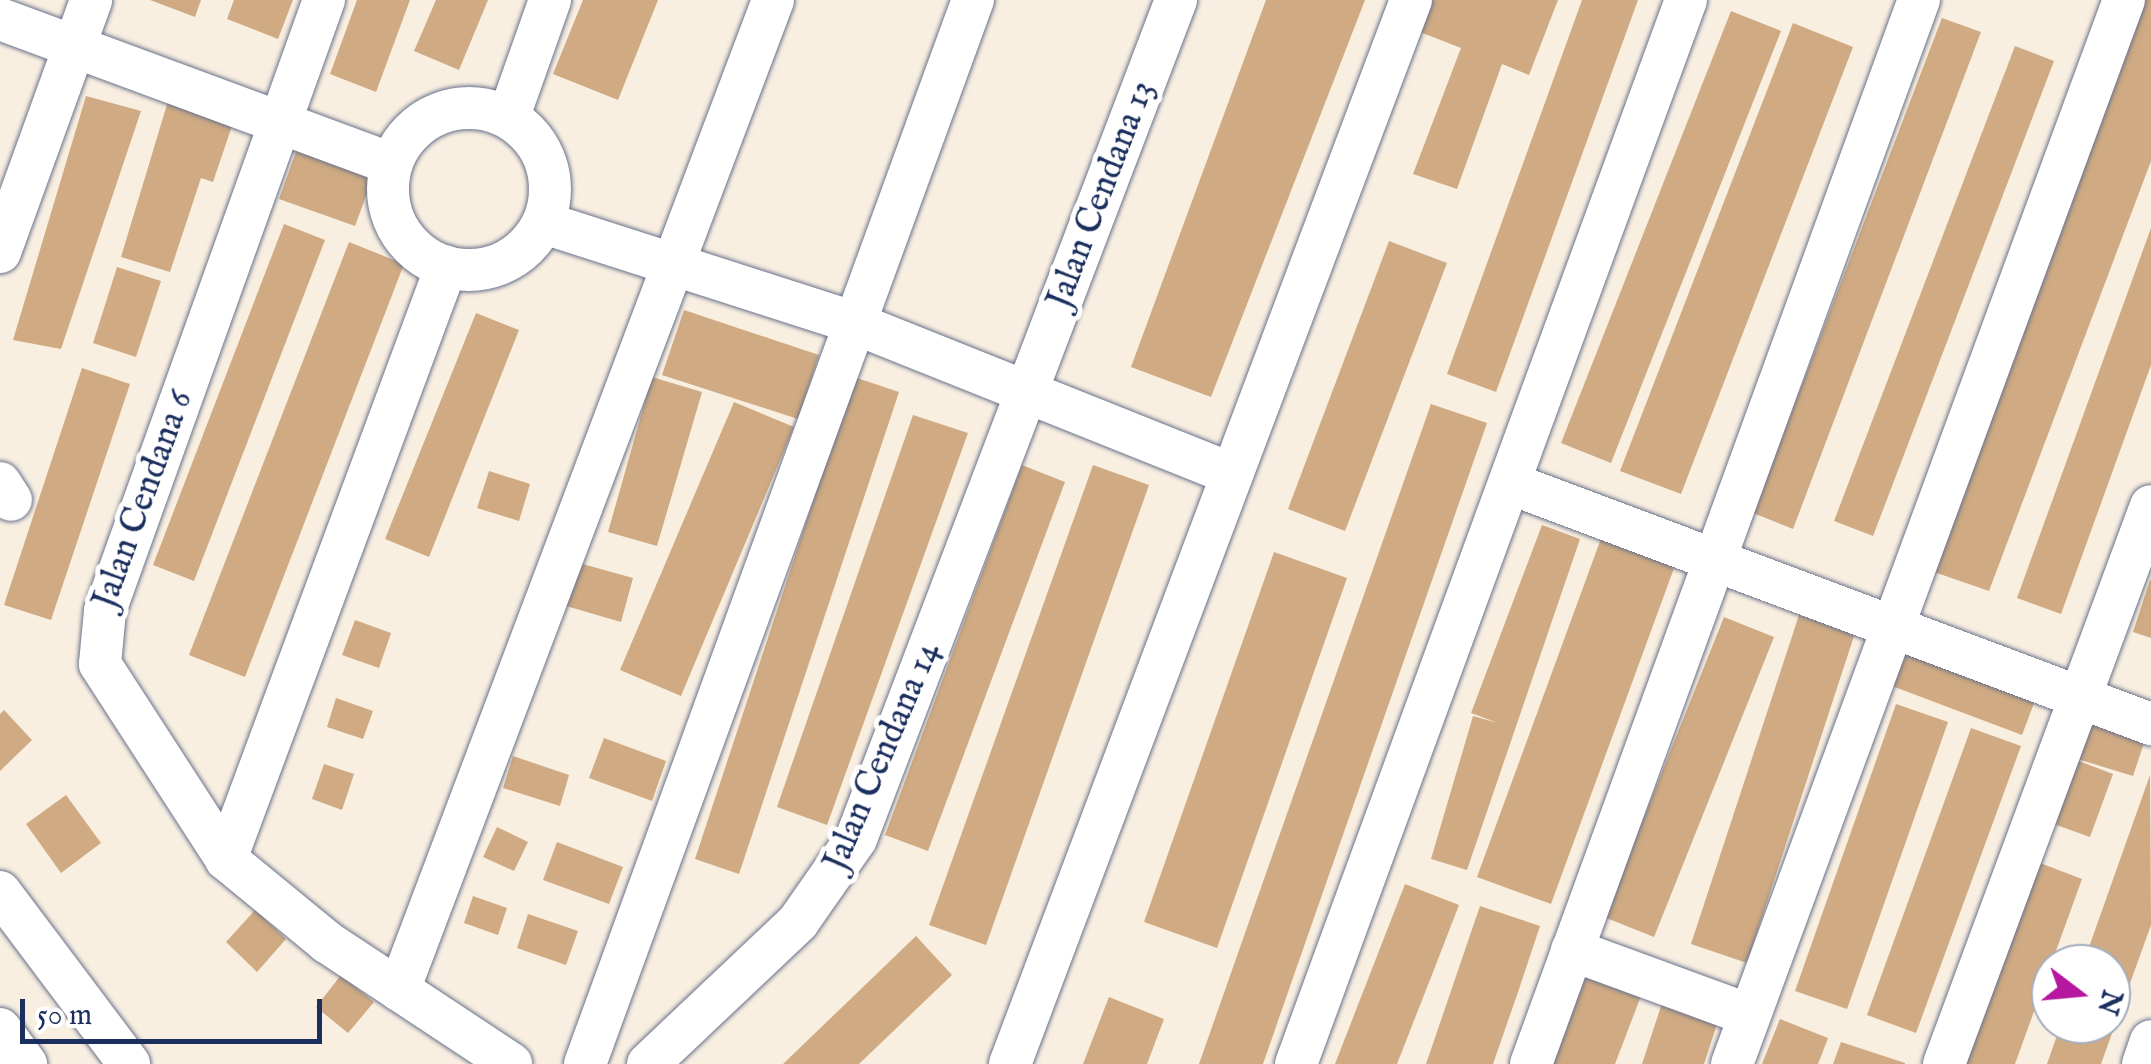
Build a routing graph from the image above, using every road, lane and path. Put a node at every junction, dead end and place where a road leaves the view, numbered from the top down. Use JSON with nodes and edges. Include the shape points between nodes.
{"nodes":[{"id":1,"x":91,"y":0,"type":"edge"},
{"id":2,"x":324,"y":0,"type":"edge"},
{"id":3,"x":550,"y":0,"type":"edge"},
{"id":4,"x":773,"y":0,"type":"edge"},
{"id":5,"x":973,"y":0,"type":"edge"},
{"id":6,"x":1176,"y":0,"type":"edge"},
{"id":7,"x":1411,"y":0,"type":"edge"},
{"id":8,"x":1686,"y":0,"type":"edge"},
{"id":9,"x":1919,"y":0,"type":"edge"},
{"id":10,"x":2124,"y":0,"type":"edge"},
{"id":11,"x":0,"y":18,"type":"edge"},
{"id":12,"x":74,"y":45,"type":"junction"},
{"id":13,"x":509,"y":116,"type":"junction"},
{"id":14,"x":281,"y":119,"type":"junction"},
{"id":15,"x":390,"y":163,"type":"junction"},
{"id":16,"x":544,"y":224,"type":"junction"},
{"id":17,"x":0,"y":252,"type":"edge"},
{"id":18,"x":675,"y":265,"type":"junction"},
{"id":19,"x":446,"y":268,"type":"junction"},
{"id":20,"x":849,"y":322,"type":"junction"},
{"id":21,"x":1028,"y":391,"type":"junction"},
{"id":22,"x":1231,"y":474,"type":"junction"},
{"id":23,"x":1512,"y":484,"type":"junction"},
{"id":24,"x":2151,"y":506,"type":"edge"},
{"id":25,"x":1716,"y":558,"type":"junction"},
{"id":26,"x":1892,"y":630,"type":"junction"},
{"id":27,"x":2083,"y":698,"type":"junction"},
{"id":28,"x":2151,"y":724,"type":"edge"},
{"id":29,"x":226,"y":859,"type":"junction"},
{"id":30,"x":0,"y":892,"type":"edge"},
{"id":31,"x":1572,"y":950,"type":"junction"},
{"id":32,"x":399,"y":990,"type":"junction"},
{"id":33,"x":1750,"y":1015,"type":"junction"},
{"id":34,"x":0,"y":1029,"type":"edge"},
{"id":35,"x":2151,"y":1041,"type":"edge"},
{"id":36,"x":1008,"y":1060,"type":"edge"},
{"id":37,"x":26,"y":1064,"type":"edge"},
{"id":38,"x":129,"y":1064,"type":"edge"},
{"id":39,"x":511,"y":1064,"type":"edge"},
{"id":40,"x":584,"y":1064,"type":"edge"},
{"id":41,"x":648,"y":1064,"type":"edge"},
{"id":42,"x":1296,"y":1064,"type":"edge"},
{"id":43,"x":1531,"y":1064,"type":"edge"},
{"id":44,"x":1732,"y":1064,"type":"edge"},
{"id":45,"x":1944,"y":1064,"type":"edge"},
{"id":46,"x":2143,"y":1064,"type":"edge"}],
"edges":[{"from":1,"to":12,"type":"street"},
{"from":2,"to":14,"type":"street","name":"Jalan Cendana 6"},
{"from":3,"to":13,"type":"street"},
{"from":4,"to":18,"type":"street"},
{"from":5,"to":20,"type":"street"},
{"from":6,"to":21,"type":"street","name":"Jalan Cendana 13"},
{"from":7,"to":22,"type":"street"},
{"from":8,"to":23,"type":"street"},
{"from":9,"to":25,"type":"street"},
{"from":10,"to":26,"type":"street"},
{"from":11,"to":12,"type":"street"},
{"from":12,"to":14,"type":"street"},
{"from":12,"to":17,"type":"street"},
{"from":13,"to":15,"type":"street","via":[[440,112],[418,124]]},
{"from":13,"to":16,"type":"street","via":[[546,164]]},
{"from":14,"to":15,"type":"street"},
{"from":14,"to":29,"type":"street","name":"Jalan Cendana 6","via":[[96,644],[142,741]]},
{"from":15,"to":19,"type":"street","via":[[399,231]]},
{"from":16,"to":18,"type":"street"},
{"from":16,"to":19,"type":"street","via":[[502,266]]},
{"from":18,"to":20,"type":"street"},
{"from":18,"to":32,"type":"street"},
{"from":19,"to":29,"type":"street"},
{"from":20,"to":21,"type":"street"},
{"from":20,"to":40,"type":"street"},
{"from":21,"to":22,"type":"street"},
{"from":21,"to":41,"type":"street","name":"Jalan Cendana 14","via":[[880,782],[830,885]]},
{"from":22,"to":36,"type":"street"},
{"from":23,"to":25,"type":"street"},
{"from":23,"to":42,"type":"street"},
{"from":24,"to":27,"type":"street"},
{"from":25,"to":26,"type":"street"},
{"from":25,"to":31,"type":"street"},
{"from":26,"to":27,"type":"street"},
{"from":26,"to":33,"type":"street"},
{"from":27,"to":28,"type":"street"},
{"from":27,"to":45,"type":"street"},
{"from":29,"to":32,"type":"street","name":"Jalan Cendana 6"},
{"from":30,"to":38,"type":"street"},
{"from":31,"to":33,"type":"street"},
{"from":31,"to":43,"type":"street"},
{"from":32,"to":39,"type":"street","name":"Jalan Cendana 6"},
{"from":33,"to":44,"type":"street"},
{"from":34,"to":37,"type":"street"},
{"from":35,"to":46,"type":"street"}]}
